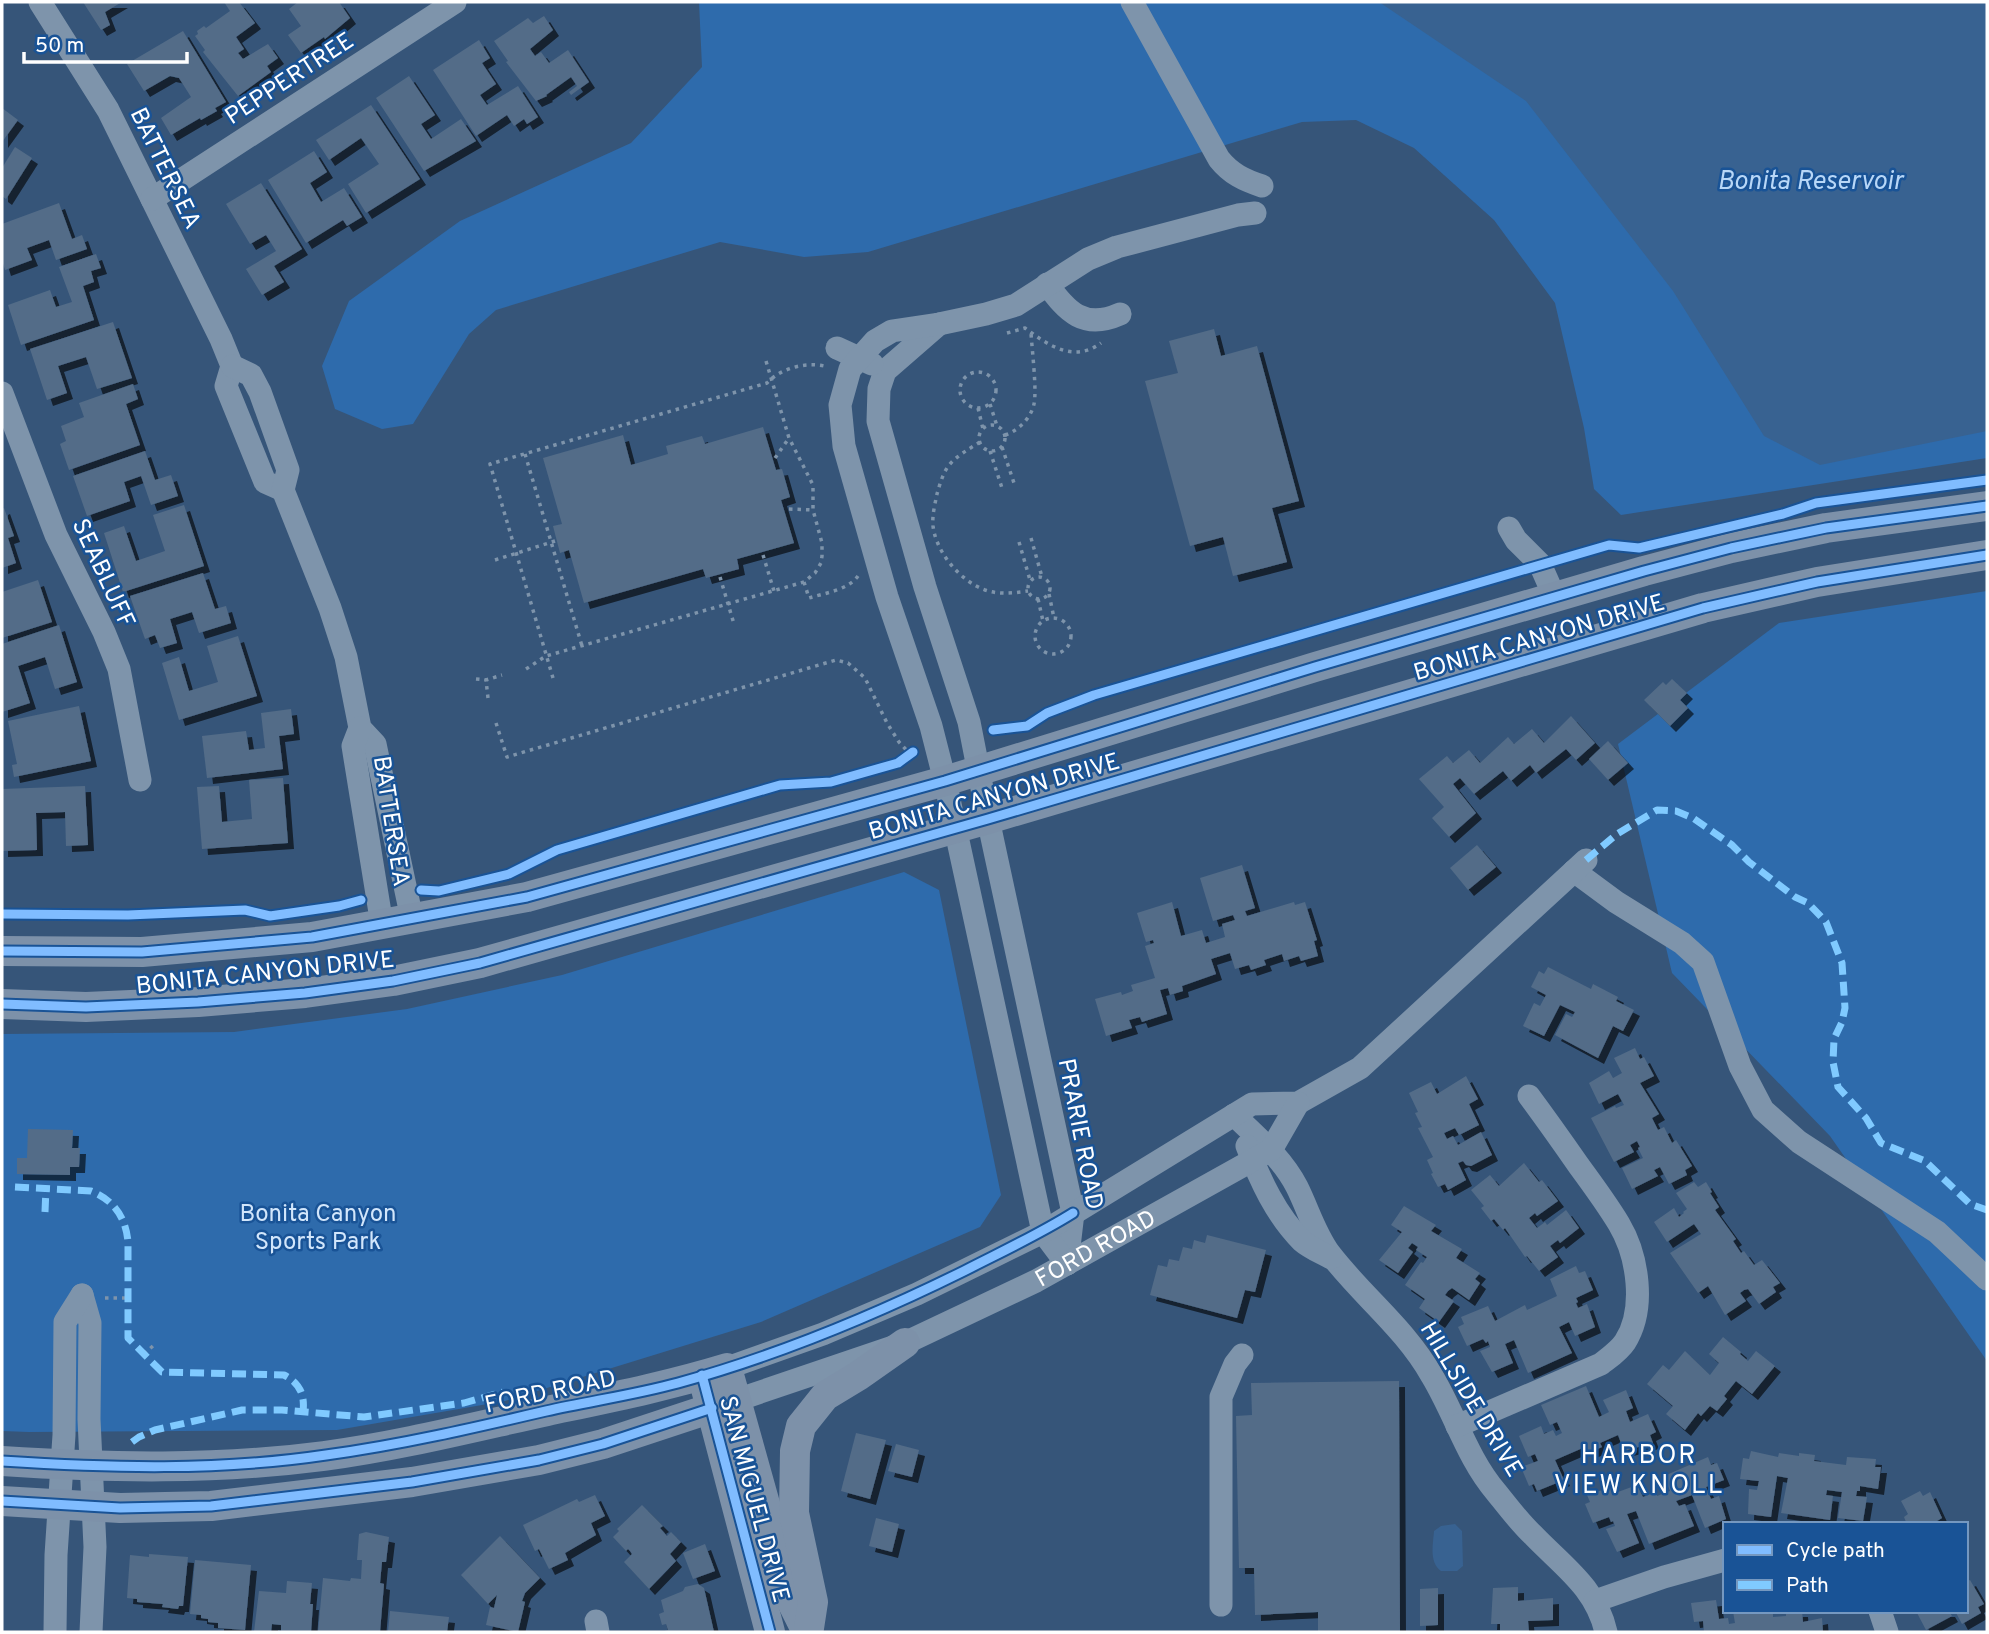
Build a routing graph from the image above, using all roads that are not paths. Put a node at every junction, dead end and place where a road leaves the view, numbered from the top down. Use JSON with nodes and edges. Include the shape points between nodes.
{"nodes":[{"id":1,"x":40,"y":2,"type":"edge"},
{"id":2,"x":455,"y":2,"type":"edge"},
{"id":3,"x":1132,"y":2,"type":"edge"},
{"id":4,"x":1262,"y":186,"type":"dead end"},
{"id":5,"x":152,"y":199,"type":"junction"},
{"id":6,"x":1255,"y":213,"type":"dead end"},
{"id":7,"x":1047,"y":284,"type":"junction"},
{"id":8,"x":1112,"y":322,"type":"road end"},
{"id":9,"x":939,"y":324,"type":"junction"},
{"id":10,"x":831,"y":357,"type":"road end"},
{"id":11,"x":860,"y":358,"type":"junction"},
{"id":12,"x":232,"y":366,"type":"junction"},
{"id":13,"x":885,"y":371,"type":"junction"},
{"id":14,"x":2,"y":393,"type":"edge"},
{"id":15,"x":268,"y":416,"type":"junction"},
{"id":16,"x":242,"y":427,"type":"junction"},
{"id":17,"x":283,"y":490,"type":"junction"},
{"id":18,"x":1987,"y":506,"type":"edge"},
{"id":19,"x":1509,"y":528,"type":"dead end"},
{"id":20,"x":1987,"y":555,"type":"edge"},
{"id":21,"x":1555,"y":598,"type":"junction"},
{"id":22,"x":360,"y":728,"type":"junction"},
{"id":23,"x":980,"y":770,"type":"junction"},
{"id":24,"x":140,"y":780,"type":"dead end"},
{"id":25,"x":945,"y":781,"type":"junction"},
{"id":26,"x":988,"y":819,"type":"junction"},
{"id":27,"x":955,"y":828,"type":"junction"},
{"id":28,"x":412,"y":919,"type":"junction"},
{"id":29,"x":382,"y":925,"type":"junction"},
{"id":30,"x":2,"y":951,"type":"edge"},
{"id":31,"x":2,"y":1004,"type":"edge"},
{"id":32,"x":1529,"y":1096,"type":"dead end"},
{"id":33,"x":1298,"y":1103,"type":"junction"},
{"id":34,"x":1234,"y":1115,"type":"junction"},
{"id":35,"x":1262,"y":1155,"type":"junction"},
{"id":36,"x":1073,"y":1213,"type":"junction"},
{"id":37,"x":1043,"y":1232,"type":"junction"},
{"id":38,"x":1067,"y":1264,"type":"junction"},
{"id":39,"x":1987,"y":1279,"type":"edge"},
{"id":40,"x":905,"y":1343,"type":"junction"},
{"id":41,"x":1242,"y":1355,"type":"dead end"},
{"id":42,"x":714,"y":1372,"type":"junction"},
{"id":43,"x":724,"y":1404,"type":"junction"},
{"id":44,"x":1457,"y":1426,"type":"junction"},
{"id":45,"x":2,"y":1461,"type":"edge"},
{"id":46,"x":62,"y":1465,"type":"junction"},
{"id":47,"x":92,"y":1466,"type":"junction"},
{"id":48,"x":2,"y":1501,"type":"edge"},
{"id":49,"x":59,"y":1505,"type":"junction"},
{"id":50,"x":93,"y":1506,"type":"junction"},
{"id":51,"x":1723,"y":1561,"type":"edge"},
{"id":52,"x":1595,"y":1601,"type":"junction"},
{"id":53,"x":1221,"y":1605,"type":"dead end"},
{"id":54,"x":1881,"y":1613,"type":"edge"},
{"id":55,"x":55,"y":1632,"type":"edge"},
{"id":56,"x":91,"y":1632,"type":"edge"},
{"id":57,"x":770,"y":1632,"type":"edge"},
{"id":58,"x":808,"y":1632,"type":"edge"},
{"id":59,"x":1606,"y":1632,"type":"edge"},
{"id":60,"x":1887,"y":1632,"type":"edge"}],
"edges":[{"from":1,"to":5,"type":"street","name":"BATTERSEA","via":[[108,110]]},
{"from":2,"to":5,"type":"street","name":"PEPPERTREE"},
{"from":3,"to":4,"type":"street","via":[[1219,159],[1241,179]]},
{"from":5,"to":12,"type":"street","name":"BATTERSEA"},
{"from":6,"to":7,"type":"street","via":[[1117,247]]},
{"from":7,"to":8,"type":"street","via":[[1081,318]]},
{"from":7,"to":9,"type":"street","via":[[1016,305]]},
{"from":9,"to":11,"type":"street","via":[[892,331]]},
{"from":9,"to":13,"type":"street"},
{"from":10,"to":11,"type":"street"},
{"from":11,"to":13,"type":"street"},
{"from":11,"to":25,"type":"street","via":[[850,369],[841,405],[844,446]]},
{"from":12,"to":15,"type":"street","name":"BATTERSEA","via":[[251,375]]},
{"from":12,"to":16,"type":"street","name":"BATTERSEA","via":[[226,386]]},
{"from":13,"to":23,"type":"street","name":"PRARIE ROAD","via":[[878,421]]},
{"from":14,"to":24,"type":"street","name":"SEABLUFF","via":[[56,535],[119,668]]},
{"from":15,"to":16,"type":"street"},
{"from":15,"to":17,"type":"street","name":"BATTERSEA","via":[[288,470]]},
{"from":16,"to":17,"type":"street","name":"BATTERSEA","via":[[265,482]]},
{"from":17,"to":22,"type":"street","name":"BATTERSEA","via":[[346,657]]},
{"from":18,"to":21,"type":"main road","name":"BONITA CANYON DRIVE","via":[[1826,528],[1731,548]]},
{"from":19,"to":21,"type":"street","via":[[1541,564]]},
{"from":20,"to":26,"type":"main road","name":"BONITA CANYON DRIVE","via":[[1816,582],[1703,608]]},
{"from":21,"to":23,"type":"main road","name":"BONITA CANYON DRIVE"},
{"from":22,"to":28,"type":"street","name":"BATTERSEA","via":[[375,744]]},
{"from":22,"to":29,"type":"street","name":"BATTERSEA","via":[[353,746]]},
{"from":23,"to":25,"type":"main road","name":"BONITA CANYON DRIVE"},
{"from":23,"to":26,"type":"street","name":"PRARIE ROAD"},
{"from":25,"to":27,"type":"street"},
{"from":25,"to":28,"type":"main road","name":"BONITA CANYON DRIVE","via":[[527,897]]},
{"from":26,"to":27,"type":"main road","name":"BONITA CANYON DRIVE"},
{"from":26,"to":36,"type":"street","name":"PRARIE ROAD"},
{"from":27,"to":31,"type":"main road","name":"BONITA CANYON DRIVE","via":[[480,964],[393,981],[198,1002],[86,1007]]},
{"from":27,"to":37,"type":"street"},
{"from":28,"to":29,"type":"main road","name":"BONITA CANYON DRIVE"},
{"from":29,"to":30,"type":"main road","name":"BONITA CANYON DRIVE","via":[[312,937],[142,952]]},
{"from":32,"to":44,"type":"street","via":[[1620,1225],[1636,1272],[1634,1321],[1625,1342],[1601,1364]]},
{"from":33,"to":34,"type":"street","name":"FORD ROAD","via":[[1252,1104]]},
{"from":33,"to":35,"type":"street"},
{"from":33,"to":39,"type":"street","name":"FORD ROAD","via":[[1360,1068],[1580,865],[1616,902],[1682,943],[1703,962],[1740,1066],[1763,1110],[1799,1142],[1937,1233]]},
{"from":34,"to":35,"type":"street","name":"HILLSIDE DRIVE"},
{"from":34,"to":36,"type":"street","name":"FORD ROAD"},
{"from":35,"to":38,"type":"street","name":"FORD ROAD"},
{"from":35,"to":44,"type":"street","name":"HILLSIDE DRIVE","via":[[1261,1184],[1303,1242],[1336,1262],[1395,1323],[1433,1377]]},
{"from":36,"to":37,"type":"street","name":"FORD ROAD"},
{"from":36,"to":38,"type":"street","name":"PRARIE ROAD"},
{"from":37,"to":38,"type":"street"},
{"from":37,"to":42,"type":"street","name":"FORD ROAD","via":[[918,1294]]},
{"from":38,"to":40,"type":"street","name":"FORD ROAD"},
{"from":40,"to":43,"type":"street","name":"FORD ROAD"},
{"from":40,"to":58,"type":"main road","via":[[825,1396],[801,1426],[795,1451],[794,1513],[813,1602]]},
{"from":41,"to":53,"type":"street","via":[[1221,1397]]},
{"from":42,"to":43,"type":"main road","name":"SAN MIGUEL DRIVE"},
{"from":42,"to":47,"type":"main road","name":"FORD ROAD","via":[[522,1418],[325,1455],[242,1464]]},
{"from":43,"to":50,"type":"main road","name":"FORD ROAD","via":[[603,1444],[426,1479],[211,1506]]},
{"from":43,"to":57,"type":"main road","name":"SAN MIGUEL DRIVE"},
{"from":43,"to":58,"type":"main road","name":"SAN MIGUEL DRIVE","via":[[793,1604]]},
{"from":44,"to":52,"type":"street","name":"HILLSIDE DRIVE","via":[[1480,1474]]},
{"from":45,"to":46,"type":"main road","name":"FORD ROAD"},
{"from":46,"to":47,"type":"main road","name":"FORD ROAD"},
{"from":46,"to":47,"type":"street","via":[[65,1322],[82,1295],[90,1323]]},
{"from":46,"to":49,"type":"street"},
{"from":47,"to":50,"type":"street"},
{"from":48,"to":49,"type":"main road","name":"FORD ROAD"},
{"from":49,"to":50,"type":"main road","name":"FORD ROAD"},
{"from":49,"to":55,"type":"street"},
{"from":50,"to":56,"type":"street"},
{"from":51,"to":52,"type":"street"},
{"from":52,"to":59,"type":"street","name":"HILLSIDE DRIVE"},
{"from":54,"to":60,"type":"street"}]}
